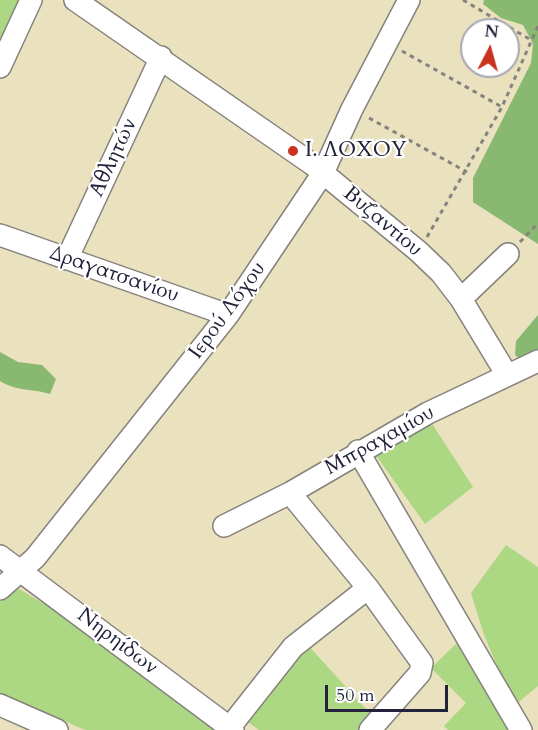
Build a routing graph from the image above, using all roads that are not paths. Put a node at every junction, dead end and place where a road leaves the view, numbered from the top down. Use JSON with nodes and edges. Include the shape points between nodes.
{"nodes":[{"id":1,"x":32,"y":0,"type":"edge"},
{"id":2,"x":75,"y":0,"type":"edge"},
{"id":3,"x":409,"y":0,"type":"edge"},
{"id":4,"x":161,"y":57,"type":"junction"},
{"id":5,"x":0,"y":67,"type":"edge"},
{"id":6,"x":323,"y":173,"type":"junction"},
{"id":7,"x":0,"y":235,"type":"edge"},
{"id":8,"x":508,"y":254,"type":"road end"},
{"id":9,"x":67,"y":259,"type":"junction"},
{"id":10,"x":461,"y":299,"type":"junction"},
{"id":11,"x":228,"y":315,"type":"junction"},
{"id":12,"x":538,"y":361,"type":"edge"},
{"id":13,"x":507,"y":375,"type":"junction"},
{"id":14,"x":358,"y":451,"type":"junction"},
{"id":15,"x":290,"y":493,"type":"junction"},
{"id":16,"x":224,"y":526,"type":"dead end"},
{"id":17,"x":0,"y":555,"type":"edge"},
{"id":18,"x":23,"y":571,"type":"junction"},
{"id":19,"x":368,"y":588,"type":"junction"},
{"id":20,"x":0,"y":589,"type":"edge"},
{"id":21,"x":0,"y":705,"type":"edge"},
{"id":22,"x":231,"y":729,"type":"edge"},
{"id":23,"x":57,"y":730,"type":"edge"},
{"id":24,"x":370,"y":730,"type":"edge"},
{"id":25,"x":521,"y":730,"type":"edge"}],
"edges":[{"from":1,"to":5,"type":"street"},
{"from":2,"to":4,"type":"street","name":"Βυζαντίου"},
{"from":3,"to":6,"type":"street","name":"Ιερού Λόχου"},
{"from":4,"to":6,"type":"street","name":"Βυζαντίου"},
{"from":4,"to":9,"type":"street","name":"Αθλητών"},
{"from":6,"to":10,"type":"street","name":"Βυζαντίου","via":[[418,251]]},
{"from":6,"to":11,"type":"street","name":"Ιερού Λόχου"},
{"from":7,"to":9,"type":"street","name":"Δραγατσανίου"},
{"from":8,"to":10,"type":"street"},
{"from":9,"to":11,"type":"street","name":"Δραγατσανίου"},
{"from":10,"to":13,"type":"street","name":"Βυζαντίου"},
{"from":11,"to":18,"type":"street","name":"Ιερού Λόχου"},
{"from":12,"to":13,"type":"street","name":"Μπραχαμίου"},
{"from":13,"to":14,"type":"street","name":"Μπραχαμίου"},
{"from":14,"to":15,"type":"street","name":"Μπραχαμίου"},
{"from":14,"to":25,"type":"street"},
{"from":15,"to":16,"type":"street","name":"Μπραχαμίου"},
{"from":15,"to":19,"type":"street"},
{"from":17,"to":18,"type":"street","name":"Νηρηίδων"},
{"from":18,"to":20,"type":"street","name":"Ιερού Λόχου"},
{"from":18,"to":22,"type":"street","name":"Νηρηίδων"},
{"from":19,"to":22,"type":"street","via":[[294,647]]},
{"from":19,"to":24,"type":"street","via":[[423,667]]},
{"from":21,"to":23,"type":"street"}]}
